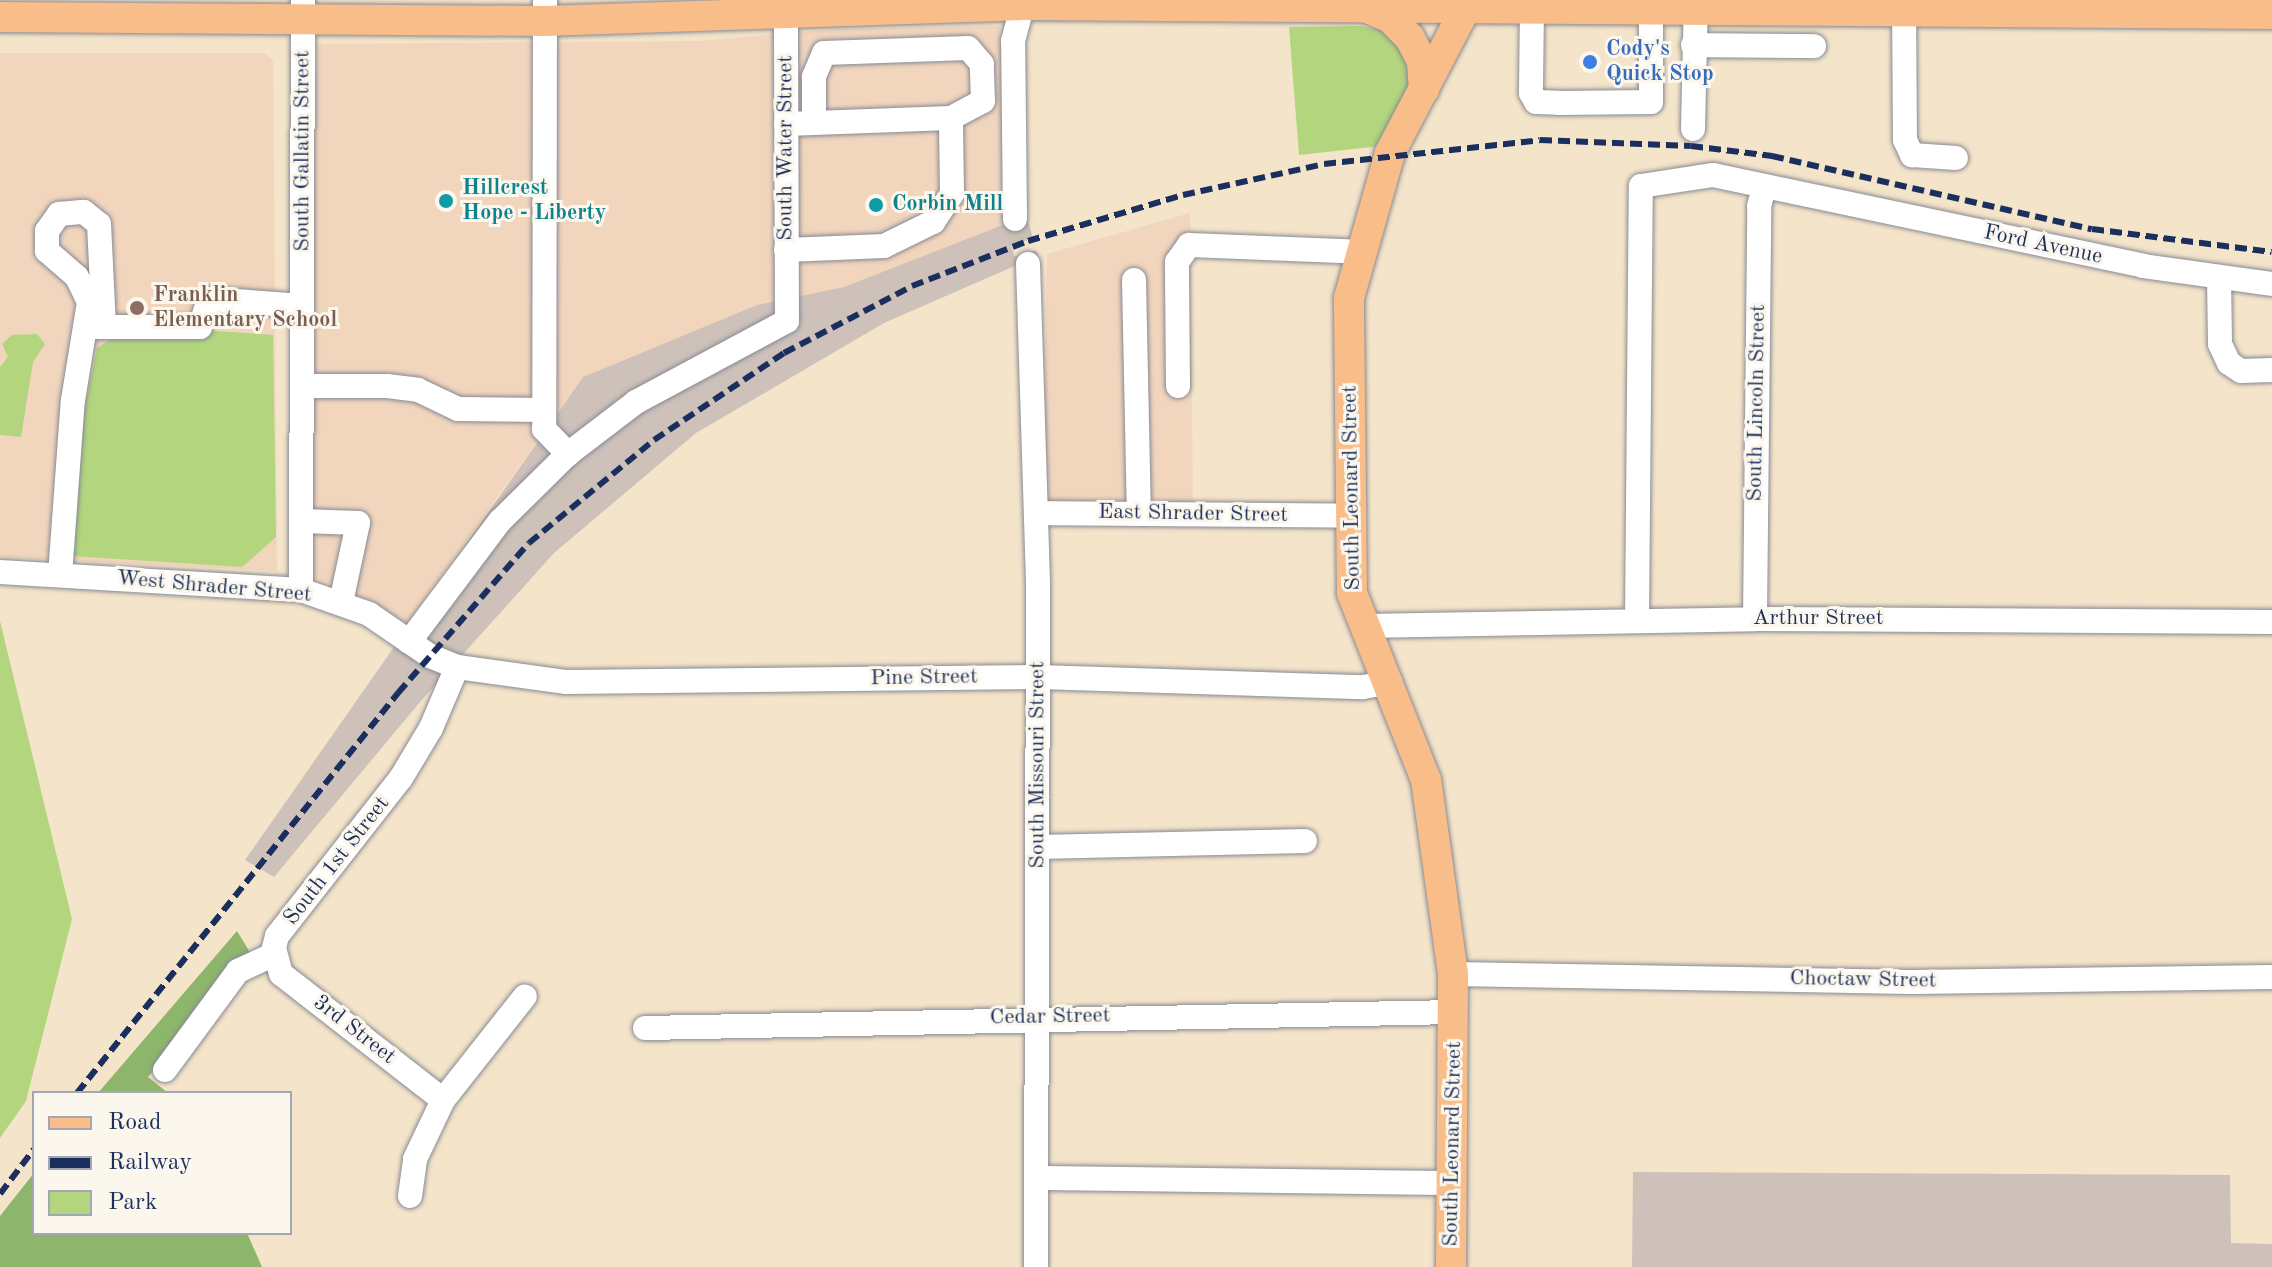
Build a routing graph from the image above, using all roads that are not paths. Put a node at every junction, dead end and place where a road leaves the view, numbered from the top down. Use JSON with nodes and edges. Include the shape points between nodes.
{"nodes":[{"id":1,"x":1024,"y":2,"type":"edge"},
{"id":2,"x":1564,"y":3,"type":"edge"},
{"id":3,"x":1616,"y":3,"type":"edge"},
{"id":4,"x":1696,"y":3,"type":"edge"},
{"id":5,"x":1268,"y":4,"type":"edge"},
{"id":6,"x":1470,"y":4,"type":"edge"},
{"id":7,"x":1904,"y":5,"type":"edge"},
{"id":8,"x":786,"y":6,"type":"edge"},
{"id":9,"x":2117,"y":6,"type":"edge"},
{"id":10,"x":856,"y":7,"type":"junction"},
{"id":11,"x":952,"y":7,"type":"junction"},
{"id":12,"x":1365,"y":7,"type":"junction"},
{"id":13,"x":1532,"y":7,"type":"junction"},
{"id":14,"x":1651,"y":7,"type":"junction"},
{"id":15,"x":1735,"y":7,"type":"junction"},
{"id":16,"x":1788,"y":8,"type":"junction"},
{"id":17,"x":75,"y":9,"type":"edge"},
{"id":18,"x":303,"y":10,"type":"edge"},
{"id":19,"x":544,"y":10,"type":"edge"},
{"id":20,"x":2272,"y":14,"type":"edge"},
{"id":21,"x":0,"y":17,"type":"edge"},
{"id":22,"x":1693,"y":45,"type":"junction"},
{"id":23,"x":1735,"y":45,"type":"junction"},
{"id":24,"x":1788,"y":45,"type":"junction"},
{"id":25,"x":1814,"y":46,"type":"dead end"},
{"id":26,"x":953,"y":49,"type":"junction"},
{"id":27,"x":856,"y":52,"type":"junction"},
{"id":28,"x":1424,"y":90,"type":"junction"},
{"id":29,"x":1651,"y":102,"type":"junction"},
{"id":30,"x":1693,"y":103,"type":"junction"},
{"id":31,"x":951,"y":118,"type":"junction"},
{"id":32,"x":814,"y":123,"type":"junction"},
{"id":33,"x":786,"y":124,"type":"junction"},
{"id":34,"x":1693,"y":129,"type":"dead end"},
{"id":35,"x":1956,"y":158,"type":"dead end"},
{"id":36,"x":1764,"y":188,"type":"junction"},
{"id":37,"x":1015,"y":219,"type":"tunnel mouth"},
{"id":38,"x":786,"y":250,"type":"junction"},
{"id":39,"x":1360,"y":252,"type":"junction"},
{"id":40,"x":1028,"y":264,"type":"tunnel mouth"},
{"id":41,"x":2219,"y":279,"type":"junction"},
{"id":42,"x":1134,"y":280,"type":"dead end"},
{"id":43,"x":2272,"y":284,"type":"edge"},
{"id":44,"x":302,"y":306,"type":"junction"},
{"id":45,"x":2272,"y":370,"type":"edge"},
{"id":46,"x":302,"y":386,"type":"junction"},
{"id":47,"x":1178,"y":386,"type":"dead end"},
{"id":48,"x":544,"y":420,"type":"junction"},
{"id":49,"x":568,"y":454,"type":"junction"},
{"id":50,"x":1036,"y":513,"type":"junction"},
{"id":51,"x":1139,"y":514,"type":"junction"},
{"id":52,"x":1351,"y":516,"type":"junction"},
{"id":53,"x":302,"y":521,"type":"junction"},
{"id":54,"x":0,"y":572,"type":"edge"},
{"id":55,"x":60,"y":575,"type":"junction"},
{"id":56,"x":301,"y":590,"type":"junction"},
{"id":57,"x":341,"y":602,"type":"junction"},
{"id":58,"x":1755,"y":619,"type":"junction"},
{"id":59,"x":1637,"y":621,"type":"junction"},
{"id":60,"x":2272,"y":622,"type":"edge"},
{"id":61,"x":1364,"y":626,"type":"junction"},
{"id":62,"x":409,"y":642,"type":"junction"},
{"id":63,"x":457,"y":667,"type":"junction"},
{"id":64,"x":1038,"y":677,"type":"junction"},
{"id":65,"x":1391,"y":682,"type":"junction"},
{"id":66,"x":1305,"y":841,"type":"dead end"},
{"id":67,"x":1038,"y":847,"type":"junction"},
{"id":68,"x":274,"y":954,"type":"junction"},
{"id":69,"x":1453,"y":974,"type":"junction"},
{"id":70,"x":2272,"y":977,"type":"edge"},
{"id":71,"x":525,"y":996,"type":"dead end"},
{"id":72,"x":1454,"y":1012,"type":"junction"},
{"id":73,"x":1038,"y":1017,"type":"junction"},
{"id":74,"x":645,"y":1028,"type":"dead end"},
{"id":75,"x":165,"y":1070,"type":"dead end"},
{"id":76,"x":443,"y":1100,"type":"junction"},
{"id":77,"x":1037,"y":1178,"type":"junction"},
{"id":78,"x":1452,"y":1183,"type":"junction"},
{"id":79,"x":410,"y":1196,"type":"dead end"},
{"id":80,"x":1036,"y":1267,"type":"edge"},
{"id":81,"x":1451,"y":1267,"type":"edge"}],
"edges":[{"from":1,"to":5,"type":"main road"},
{"from":1,"to":11,"type":"main road"},
{"from":1,"to":37,"type":"street","via":[[1013,41]]},
{"from":2,"to":3,"type":"main road"},
{"from":2,"to":13,"type":"main road"},
{"from":3,"to":14,"type":"main road"},
{"from":4,"to":14,"type":"main road"},
{"from":4,"to":15,"type":"main road"},
{"from":4,"to":22,"type":"street"},
{"from":5,"to":12,"type":"main road"},
{"from":6,"to":12,"type":"main road"},
{"from":6,"to":13,"type":"main road"},
{"from":6,"to":28,"type":"main road","name":"South Leonard Street"},
{"from":7,"to":9,"type":"main road"},
{"from":7,"to":16,"type":"main road"},
{"from":7,"to":35,"type":"street","via":[[1905,140],[1912,155]]},
{"from":8,"to":10,"type":"main road"},
{"from":8,"to":19,"type":"main road"},
{"from":8,"to":33,"type":"street","name":"South Water Street"},
{"from":9,"to":20,"type":"main road"},
{"from":10,"to":11,"type":"main road"},
{"from":10,"to":27,"type":"street"},
{"from":11,"to":26,"type":"street"},
{"from":12,"to":28,"type":"main road","via":[[1390,18],[1410,38],[1422,62]]},
{"from":13,"to":29,"type":"street","via":[[1531,93],[1536,102]]},
{"from":14,"to":29,"type":"street"},
{"from":15,"to":16,"type":"main road"},
{"from":15,"to":23,"type":"street"},
{"from":16,"to":24,"type":"street"},
{"from":17,"to":18,"type":"main road"},
{"from":17,"to":21,"type":"main road"},
{"from":18,"to":19,"type":"main road"},
{"from":18,"to":44,"type":"street","name":"South Gallatin Street"},
{"from":19,"to":48,"type":"street"},
{"from":22,"to":23,"type":"street"},
{"from":22,"to":30,"type":"street"},
{"from":23,"to":24,"type":"street"},
{"from":24,"to":25,"type":"street"},
{"from":26,"to":27,"type":"street"},
{"from":26,"to":31,"type":"street","via":[[968,48],[982,64],[983,101]]},
{"from":27,"to":32,"type":"street","via":[[824,53],[814,77]]},
{"from":28,"to":39,"type":"main road","name":"South Leonard Street","via":[[1390,153]]},
{"from":29,"to":30,"type":"street"},
{"from":30,"to":34,"type":"street"},
{"from":31,"to":32,"type":"street"},
{"from":31,"to":38,"type":"street","via":[[952,194],[933,222],[884,246]]},
{"from":32,"to":33,"type":"street"},
{"from":33,"to":38,"type":"street","name":"South Water Street"},
{"from":36,"to":41,"type":"street","name":"Ford Avenue"},
{"from":36,"to":58,"type":"street","name":"South Lincoln Street","via":[[1759,206]]},
{"from":36,"to":59,"type":"street","name":"Ford Avenue","via":[[1713,175],[1641,186]]},
{"from":38,"to":49,"type":"street","name":"South Water Street","via":[[787,321],[636,402]]},
{"from":39,"to":47,"type":"street","via":[[1189,245],[1177,262]]},
{"from":39,"to":52,"type":"main road","name":"South Leonard Street","via":[[1349,298]]},
{"from":40,"to":50,"type":"street","name":"South Missouri Street"},
{"from":41,"to":43,"type":"street","name":"Ford Avenue"},
{"from":41,"to":45,"type":"street","via":[[2220,344],[2229,363],[2241,371]]},
{"from":42,"to":51,"type":"street"},
{"from":44,"to":46,"type":"street","name":"South Gallatin Street"},
{"from":44,"to":55,"type":"street","via":[[209,299],[200,327],[96,327],[73,400]]},
{"from":46,"to":48,"type":"street","via":[[418,390],[458,409]]},
{"from":46,"to":53,"type":"street","name":"South Gallatin Street"},
{"from":48,"to":49,"type":"street"},
{"from":49,"to":62,"type":"street","via":[[500,521]]},
{"from":50,"to":51,"type":"street","name":"East Shrader Street"},
{"from":50,"to":64,"type":"street","name":"South Missouri Street"},
{"from":51,"to":52,"type":"street","name":"East Shrader Street"},
{"from":52,"to":61,"type":"main road","name":"South Leonard Street","via":[[1352,593]]},
{"from":53,"to":56,"type":"street","name":"South Gallatin Street"},
{"from":53,"to":57,"type":"street","via":[[358,523]]},
{"from":54,"to":55,"type":"street","name":"West Shrader Street"},
{"from":55,"to":56,"type":"street","name":"West Shrader Street"},
{"from":56,"to":57,"type":"street","name":"West Shrader Street"},
{"from":57,"to":62,"type":"street","name":"West Shrader Street"},
{"from":58,"to":59,"type":"street","name":"Arthur Street"},
{"from":58,"to":60,"type":"street","name":"Arthur Street"},
{"from":59,"to":61,"type":"street","name":"Arthur Street"},
{"from":61,"to":65,"type":"main road","name":"South Leonard Street"},
{"from":62,"to":63,"type":"street","name":"West Shrader Street"},
{"from":63,"to":64,"type":"street","name":"Pine Street","via":[[565,682]]},
{"from":63,"to":68,"type":"street","name":"South 1st Street","via":[[431,728],[401,778],[277,936]]},
{"from":64,"to":65,"type":"street","name":"Pine Street","via":[[1363,687]]},
{"from":64,"to":67,"type":"street","name":"South Missouri Street"},
{"from":65,"to":69,"type":"main road","name":"South Leonard Street","via":[[1426,780]]},
{"from":66,"to":67,"type":"street"},
{"from":67,"to":73,"type":"street","name":"South Missouri Street"},
{"from":68,"to":75,"type":"street","via":[[238,971]]},
{"from":68,"to":76,"type":"street","name":"3rd Street","via":[[281,974]]},
{"from":69,"to":70,"type":"street","name":"Choctaw Street","via":[[1927,982]]},
{"from":69,"to":72,"type":"main road","name":"South Leonard Street"},
{"from":71,"to":76,"type":"street"},
{"from":72,"to":73,"type":"street","name":"Cedar Street"},
{"from":72,"to":78,"type":"main road","name":"South Leonard Street"},
{"from":73,"to":74,"type":"street","name":"Cedar Street"},
{"from":73,"to":77,"type":"street","name":"South Missouri Street"},
{"from":76,"to":79,"type":"street","via":[[415,1159]]},
{"from":77,"to":78,"type":"street"},
{"from":77,"to":80,"type":"street","name":"South Missouri Street"},
{"from":78,"to":81,"type":"main road","name":"South Leonard Street"}]}
